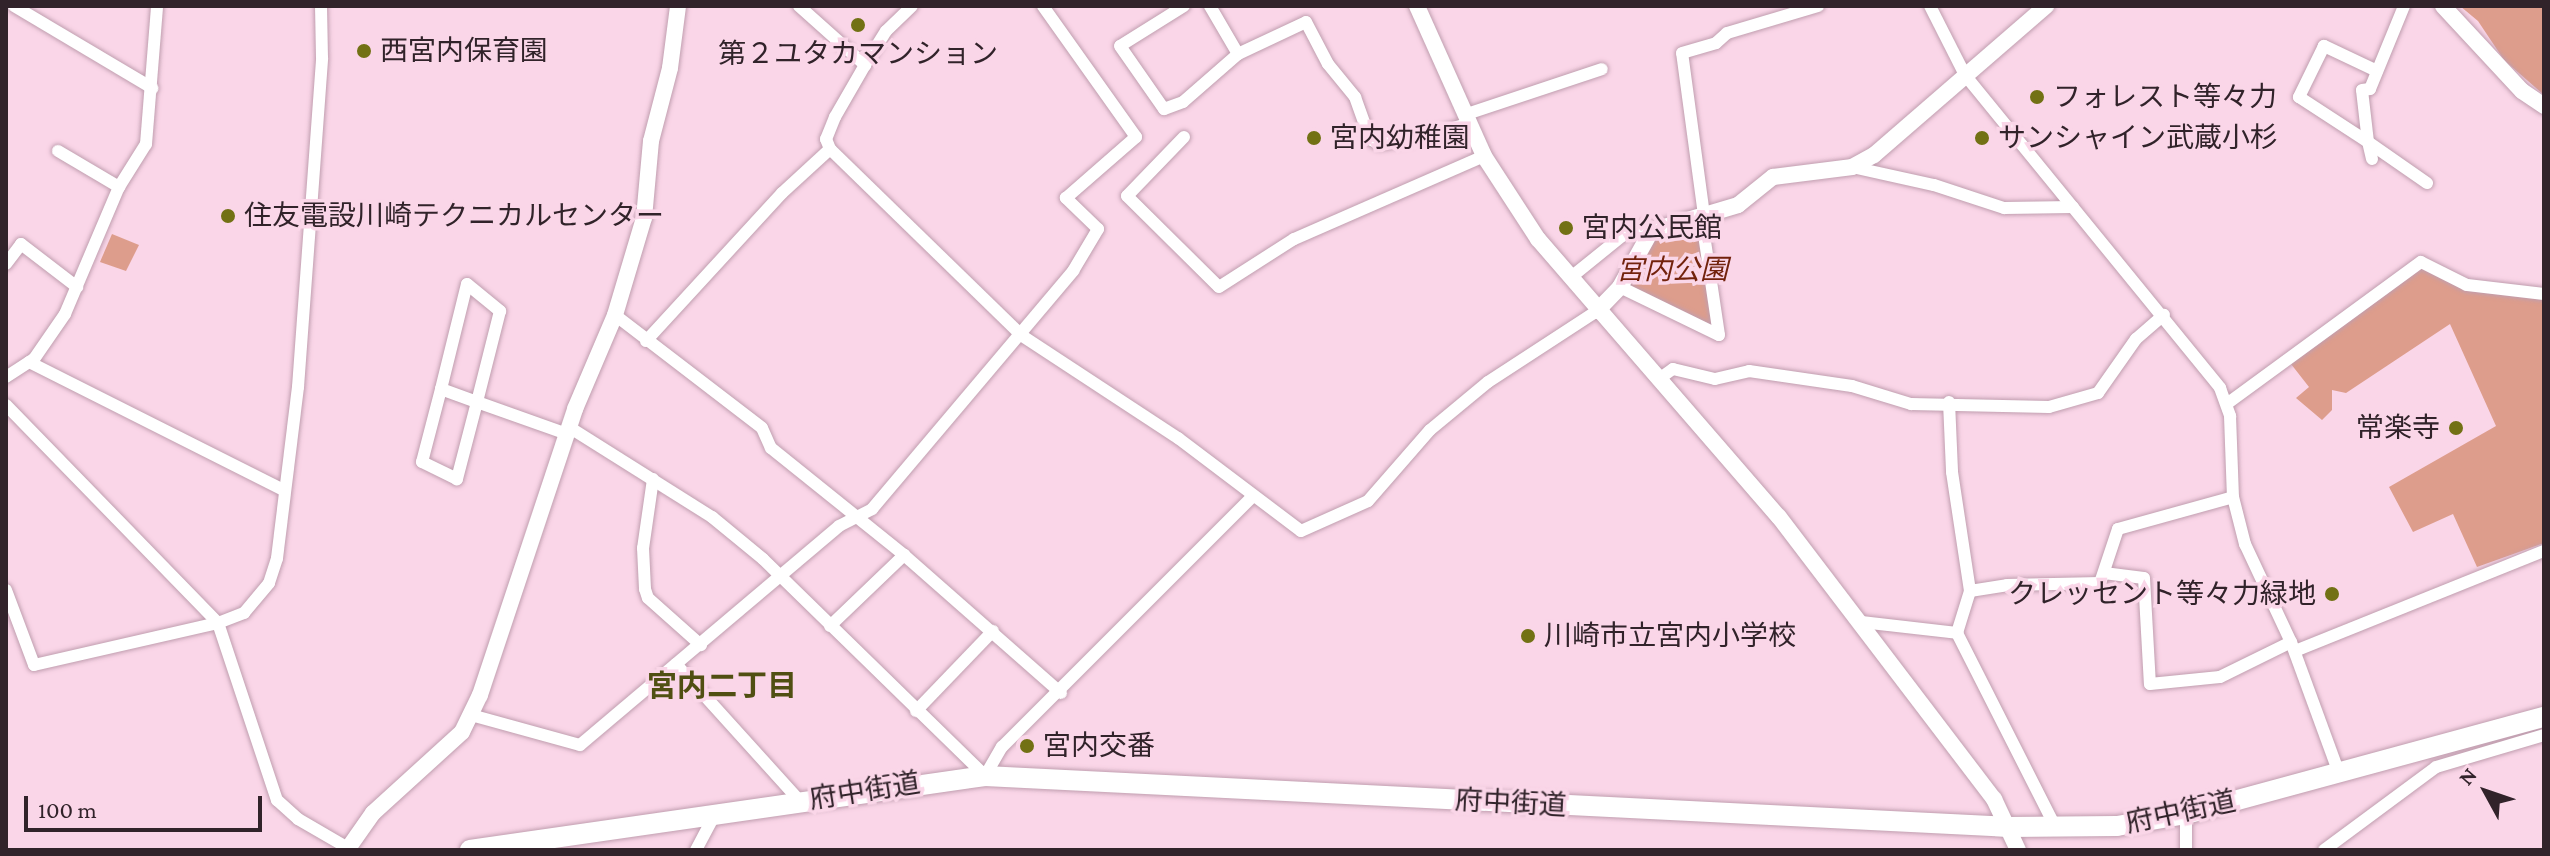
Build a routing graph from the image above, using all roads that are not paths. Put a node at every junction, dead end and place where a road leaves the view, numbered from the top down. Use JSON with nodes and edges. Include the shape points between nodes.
{"nodes":[{"id":1,"x":14,"y":6,"type":"edge"},
{"id":2,"x":157,"y":6,"type":"edge"},
{"id":3,"x":321,"y":6,"type":"edge"},
{"id":4,"x":678,"y":6,"type":"edge"},
{"id":5,"x":799,"y":6,"type":"edge"},
{"id":6,"x":912,"y":6,"type":"edge"},
{"id":7,"x":1043,"y":6,"type":"edge"},
{"id":8,"x":1184,"y":6,"type":"edge"},
{"id":9,"x":1210,"y":6,"type":"edge"},
{"id":10,"x":1417,"y":6,"type":"edge"},
{"id":11,"x":1818,"y":6,"type":"edge"},
{"id":12,"x":1930,"y":6,"type":"edge"},
{"id":13,"x":2046,"y":6,"type":"edge"},
{"id":14,"x":2404,"y":6,"type":"edge"},
{"id":15,"x":2443,"y":6,"type":"edge"},
{"id":16,"x":1238,"y":54,"type":"junction"},
{"id":17,"x":865,"y":65,"type":"junction"},
{"id":18,"x":1602,"y":69,"type":"dead end"},
{"id":19,"x":2377,"y":71,"type":"junction"},
{"id":20,"x":1965,"y":75,"type":"junction"},
{"id":21,"x":152,"y":88,"type":"junction"},
{"id":22,"x":2544,"y":106,"type":"edge"},
{"id":23,"x":1469,"y":119,"type":"junction"},
{"id":24,"x":1184,"y":137,"type":"dead end"},
{"id":25,"x":2368,"y":142,"type":"junction"},
{"id":26,"x":830,"y":149,"type":"junction"},
{"id":27,"x":58,"y":151,"type":"dead end"},
{"id":28,"x":1484,"y":156,"type":"junction"},
{"id":29,"x":2372,"y":159,"type":"dead end"},
{"id":30,"x":1852,"y":167,"type":"junction"},
{"id":31,"x":2427,"y":183,"type":"dead end"},
{"id":32,"x":119,"y":187,"type":"junction"},
{"id":33,"x":2073,"y":207,"type":"junction"},
{"id":34,"x":1703,"y":215,"type":"junction"},
{"id":35,"x":1651,"y":231,"type":"junction"},
{"id":36,"x":6,"y":264,"type":"edge"},
{"id":37,"x":1570,"y":278,"type":"junction"},
{"id":38,"x":77,"y":287,"type":"junction"},
{"id":39,"x":1620,"y":287,"type":"junction"},
{"id":40,"x":2544,"y":294,"type":"edge"},
{"id":41,"x":1597,"y":311,"type":"junction"},
{"id":42,"x":615,"y":315,"type":"junction"},
{"id":43,"x":2164,"y":315,"type":"junction"},
{"id":44,"x":1021,"y":335,"type":"junction"},
{"id":45,"x":646,"y":341,"type":"junction"},
{"id":46,"x":29,"y":362,"type":"junction"},
{"id":47,"x":6,"y":377,"type":"edge"},
{"id":48,"x":1659,"y":379,"type":"junction"},
{"id":49,"x":441,"y":389,"type":"junction"},
{"id":50,"x":477,"y":402,"type":"junction"},
{"id":51,"x":1949,"y":402,"type":"junction"},
{"id":52,"x":2228,"y":403,"type":"junction"},
{"id":53,"x":6,"y":405,"type":"edge"},
{"id":54,"x":568,"y":430,"type":"junction"},
{"id":55,"x":653,"y":479,"type":"junction"},
{"id":56,"x":283,"y":490,"type":"junction"},
{"id":57,"x":1253,"y":496,"type":"junction"},
{"id":58,"x":2233,"y":497,"type":"junction"},
{"id":59,"x":855,"y":516,"type":"junction"},
{"id":60,"x":2544,"y":551,"type":"edge"},
{"id":61,"x":904,"y":555,"type":"junction"},
{"id":62,"x":2104,"y":573,"type":"junction"},
{"id":63,"x":783,"y":577,"type":"junction"},
{"id":64,"x":6,"y":590,"type":"edge"},
{"id":65,"x":1970,"y":591,"type":"junction"},
{"id":66,"x":1861,"y":622,"type":"junction"},
{"id":67,"x":218,"y":623,"type":"junction"},
{"id":68,"x":830,"y":626,"type":"junction"},
{"id":69,"x":993,"y":631,"type":"junction"},
{"id":70,"x":1957,"y":633,"type":"junction"},
{"id":71,"x":701,"y":645,"type":"junction"},
{"id":72,"x":2293,"y":647,"type":"junction"},
{"id":73,"x":676,"y":664,"type":"junction"},
{"id":74,"x":1061,"y":693,"type":"junction"},
{"id":75,"x":916,"y":711,"type":"junction"},
{"id":76,"x":471,"y":715,"type":"junction"},
{"id":77,"x":2544,"y":717,"type":"edge"},
{"id":78,"x":2544,"y":735,"type":"edge"},
{"id":79,"x":2339,"y":773,"type":"junction"},
{"id":80,"x":985,"y":776,"type":"junction"},
{"id":81,"x":800,"y":801,"type":"junction"},
{"id":82,"x":2186,"y":814,"type":"junction"},
{"id":83,"x":715,"y":815,"type":"junction"},
{"id":84,"x":2055,"y":826,"type":"junction"},
{"id":85,"x":2009,"y":827,"type":"junction"},
{"id":86,"x":347,"y":849,"type":"edge"},
{"id":87,"x":470,"y":850,"type":"edge"},
{"id":88,"x":696,"y":850,"type":"edge"},
{"id":89,"x":2018,"y":850,"type":"edge"},
{"id":90,"x":2186,"y":850,"type":"edge"},
{"id":91,"x":2324,"y":850,"type":"edge"}],
"edges":[{"from":1,"to":21,"type":"street"},
{"from":2,"to":21,"type":"street"},
{"from":3,"to":56,"type":"street","via":[[322,58],[298,387]]},
{"from":4,"to":42,"type":"street","via":[[670,68],[651,141],[644,218]]},
{"from":5,"to":17,"type":"street"},
{"from":6,"to":17,"type":"street","via":[[886,31]]},
{"from":7,"to":44,"type":"street","via":[[1136,137],[1066,198],[1098,229],[1073,271]]},
{"from":8,"to":16,"type":"street","via":[[1120,46],[1164,109],[1183,102]]},
{"from":9,"to":16,"type":"street"},
{"from":10,"to":23,"type":"street"},
{"from":11,"to":34,"type":"street","via":[[1727,33],[1716,43],[1682,53]]},
{"from":12,"to":20,"type":"street"},
{"from":13,"to":20,"type":"street"},
{"from":14,"to":19,"type":"street"},
{"from":15,"to":22,"type":"street","via":[[2522,91]]},
{"from":16,"to":23,"type":"street","via":[[1306,22],[1328,64],[1355,97],[1370,139],[1379,144],[1414,139]]},
{"from":17,"to":26,"type":"street","via":[[835,117],[826,139]]},
{"from":18,"to":23,"type":"street"},
{"from":19,"to":25,"type":"street","via":[[2370,89],[2362,90]]},
{"from":19,"to":25,"type":"street","via":[[2324,46],[2299,97]]},
{"from":20,"to":30,"type":"street","via":[[1904,131]]},
{"from":20,"to":33,"type":"street"},
{"from":21,"to":32,"type":"street","via":[[146,144]]},
{"from":23,"to":28,"type":"street"},
{"from":24,"to":28,"type":"street","via":[[1127,196],[1219,287],[1294,239]]},
{"from":25,"to":29,"type":"street"},
{"from":25,"to":31,"type":"street"},
{"from":26,"to":44,"type":"street"},
{"from":26,"to":45,"type":"street","via":[[782,193]]},
{"from":27,"to":32,"type":"street"},
{"from":28,"to":37,"type":"street"},
{"from":30,"to":33,"type":"street","via":[[2004,208]]},
{"from":30,"to":34,"type":"street","via":[[1773,177],[1738,205]]},
{"from":32,"to":38,"type":"street"},
{"from":33,"to":43,"type":"street"},
{"from":34,"to":35,"type":"street"},
{"from":34,"to":39,"type":"street","via":[[1719,335]]},
{"from":35,"to":37,"type":"street","via":[[1643,227],[1622,236]]},
{"from":35,"to":39,"type":"street"},
{"from":36,"to":38,"type":"street","via":[[21,244]]},
{"from":37,"to":41,"type":"street"},
{"from":38,"to":46,"type":"street","via":[[46,346]]},
{"from":39,"to":41,"type":"street"},
{"from":40,"to":52,"type":"street","via":[[2467,285],[2421,262]]},
{"from":41,"to":48,"type":"street"},
{"from":41,"to":57,"type":"street","via":[[1488,382],[1430,430],[1368,501],[1301,531]]},
{"from":42,"to":45,"type":"street"},
{"from":42,"to":54,"type":"street"},
{"from":43,"to":51,"type":"street","via":[[2136,339],[2098,393],[2049,407]]},
{"from":43,"to":52,"type":"street"},
{"from":44,"to":57,"type":"street","via":[[1178,438]]},
{"from":44,"to":59,"type":"street","via":[[872,509]]},
{"from":45,"to":59,"type":"street","via":[[762,428],[771,448]]},
{"from":46,"to":47,"type":"street"},
{"from":46,"to":56,"type":"street"},
{"from":48,"to":51,"type":"street","via":[[1673,369],[1715,379],[1749,371],[1843,384],[1911,404]]},
{"from":48,"to":66,"type":"street","via":[[1779,517]]},
{"from":49,"to":50,"type":"street"},
{"from":49,"to":50,"type":"street","via":[[422,462],[457,479]]},
{"from":49,"to":50,"type":"street","via":[[467,284],[500,311]]},
{"from":50,"to":54,"type":"street"},
{"from":51,"to":65,"type":"street","via":[[1952,472]]},
{"from":52,"to":58,"type":"street"},
{"from":53,"to":67,"type":"street"},
{"from":54,"to":55,"type":"street"},
{"from":54,"to":76,"type":"street"},
{"from":55,"to":63,"type":"street","via":[[712,517]]},
{"from":55,"to":71,"type":"street","via":[[643,548],[645,589],[648,598]]},
{"from":56,"to":67,"type":"street","via":[[277,558],[269,583],[244,613]]},
{"from":57,"to":74,"type":"street"},
{"from":58,"to":62,"type":"street","via":[[2118,529]]},
{"from":58,"to":72,"type":"street","via":[[2245,544]]},
{"from":59,"to":61,"type":"street"},
{"from":59,"to":63,"type":"street"},
{"from":60,"to":72,"type":"street"},
{"from":61,"to":68,"type":"street"},
{"from":61,"to":69,"type":"street"},
{"from":62,"to":65,"type":"street","via":[[2100,583]]},
{"from":62,"to":72,"type":"street","via":[[2144,578],[2150,684],[2220,677]]},
{"from":63,"to":68,"type":"street"},
{"from":63,"to":71,"type":"street"},
{"from":64,"to":67,"type":"street","via":[[34,665]]},
{"from":65,"to":70,"type":"street"},
{"from":66,"to":70,"type":"street"},
{"from":66,"to":85,"type":"street","via":[[1994,799]]},
{"from":67,"to":86,"type":"street","via":[[277,800]]},
{"from":68,"to":75,"type":"street"},
{"from":69,"to":74,"type":"street"},
{"from":69,"to":75,"type":"street"},
{"from":70,"to":84,"type":"street"},
{"from":71,"to":73,"type":"street"},
{"from":72,"to":79,"type":"street"},
{"from":73,"to":76,"type":"street","via":[[580,745]]},
{"from":73,"to":81,"type":"street"},
{"from":74,"to":80,"type":"street","via":[[1002,747]]},
{"from":75,"to":80,"type":"street"},
{"from":76,"to":86,"type":"street","via":[[450,746],[373,813]]},
{"from":77,"to":79,"type":"highway","name":"府中街道"},
{"from":78,"to":91,"type":"street","via":[[2436,767]]},
{"from":79,"to":82,"type":"highway","name":"府中街道"},
{"from":80,"to":81,"type":"highway","name":"府中街道"},
{"from":80,"to":85,"type":"highway","name":"府中街道"},
{"from":81,"to":83,"type":"highway","name":"府中街道"},
{"from":82,"to":84,"type":"highway","name":"府中街道","via":[[2117,826]]},
{"from":82,"to":90,"type":"street"},
{"from":83,"to":87,"type":"highway","name":"府中街道"},
{"from":83,"to":88,"type":"street"},
{"from":84,"to":85,"type":"highway","name":"府中街道"},
{"from":85,"to":89,"type":"street"}]}
